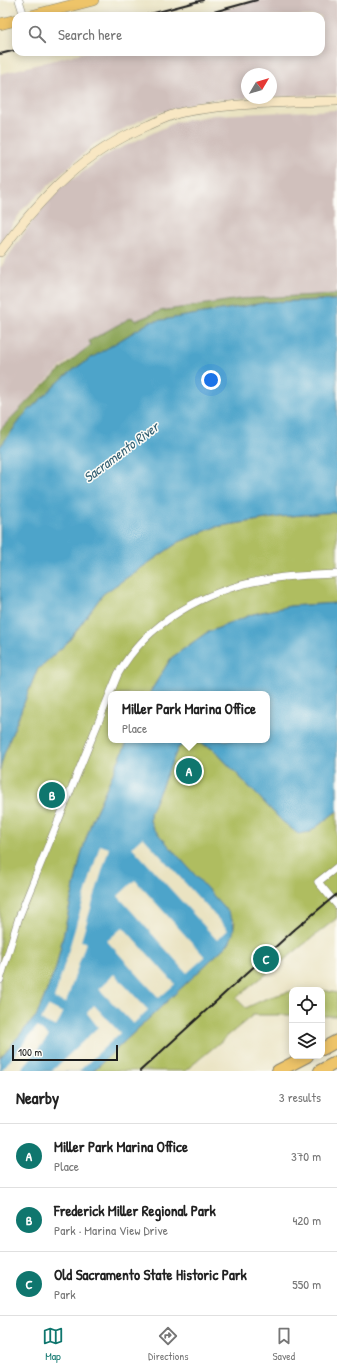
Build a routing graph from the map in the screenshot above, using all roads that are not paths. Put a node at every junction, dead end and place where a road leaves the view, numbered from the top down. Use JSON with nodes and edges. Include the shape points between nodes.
{"nodes":[{"id":1,"x":19,"y":0,"type":"edge"},
{"id":2,"x":93,"y":0,"type":"edge"},
{"id":3,"x":23,"y":12,"type":"edge"},
{"id":4,"x":46,"y":12,"type":"edge"},
{"id":5,"x":12,"y":21,"type":"edge"},
{"id":6,"x":0,"y":24,"type":"edge"},
{"id":7,"x":337,"y":101,"type":"edge"},
{"id":8,"x":0,"y":252,"type":"edge"},
{"id":9,"x":337,"y":574,"type":"edge"},
{"id":10,"x":111,"y":691,"type":"edge"},
{"id":11,"x":108,"y":699,"type":"edge"},
{"id":12,"x":337,"y":867,"type":"edge"},
{"id":13,"x":337,"y":905,"type":"edge"},
{"id":14,"x":0,"y":980,"type":"edge"},
{"id":15,"x":337,"y":1041,"type":"edge"},
{"id":16,"x":325,"y":1047,"type":"edge"},
{"id":17,"x":301,"y":1059,"type":"edge"},
{"id":18,"x":337,"y":1062,"type":"edge"},
{"id":19,"x":278,"y":1071,"type":"edge"},
{"id":20,"x":320,"y":1071,"type":"edge"}],
"edges":[{"from":1,"to":3,"type":"street"},
{"from":2,"to":4,"type":"main road"},
{"from":5,"to":6,"type":"main road"},
{"from":7,"to":8,"type":"street","via":[[254,103],[182,112],[130,133],[92,156],[58,182],[23,221]]},
{"from":9,"to":10,"type":"street","via":[[266,579],[234,587],[191,605],[158,626],[134,649],[118,674]]},
{"from":11,"to":14,"type":"street","via":[[25,903]]},
{"from":12,"to":13,"type":"street","via":[[318,882]]},
{"from":15,"to":16,"type":"highway"},
{"from":17,"to":19,"type":"highway"},
{"from":18,"to":20,"type":"highway"}]}
